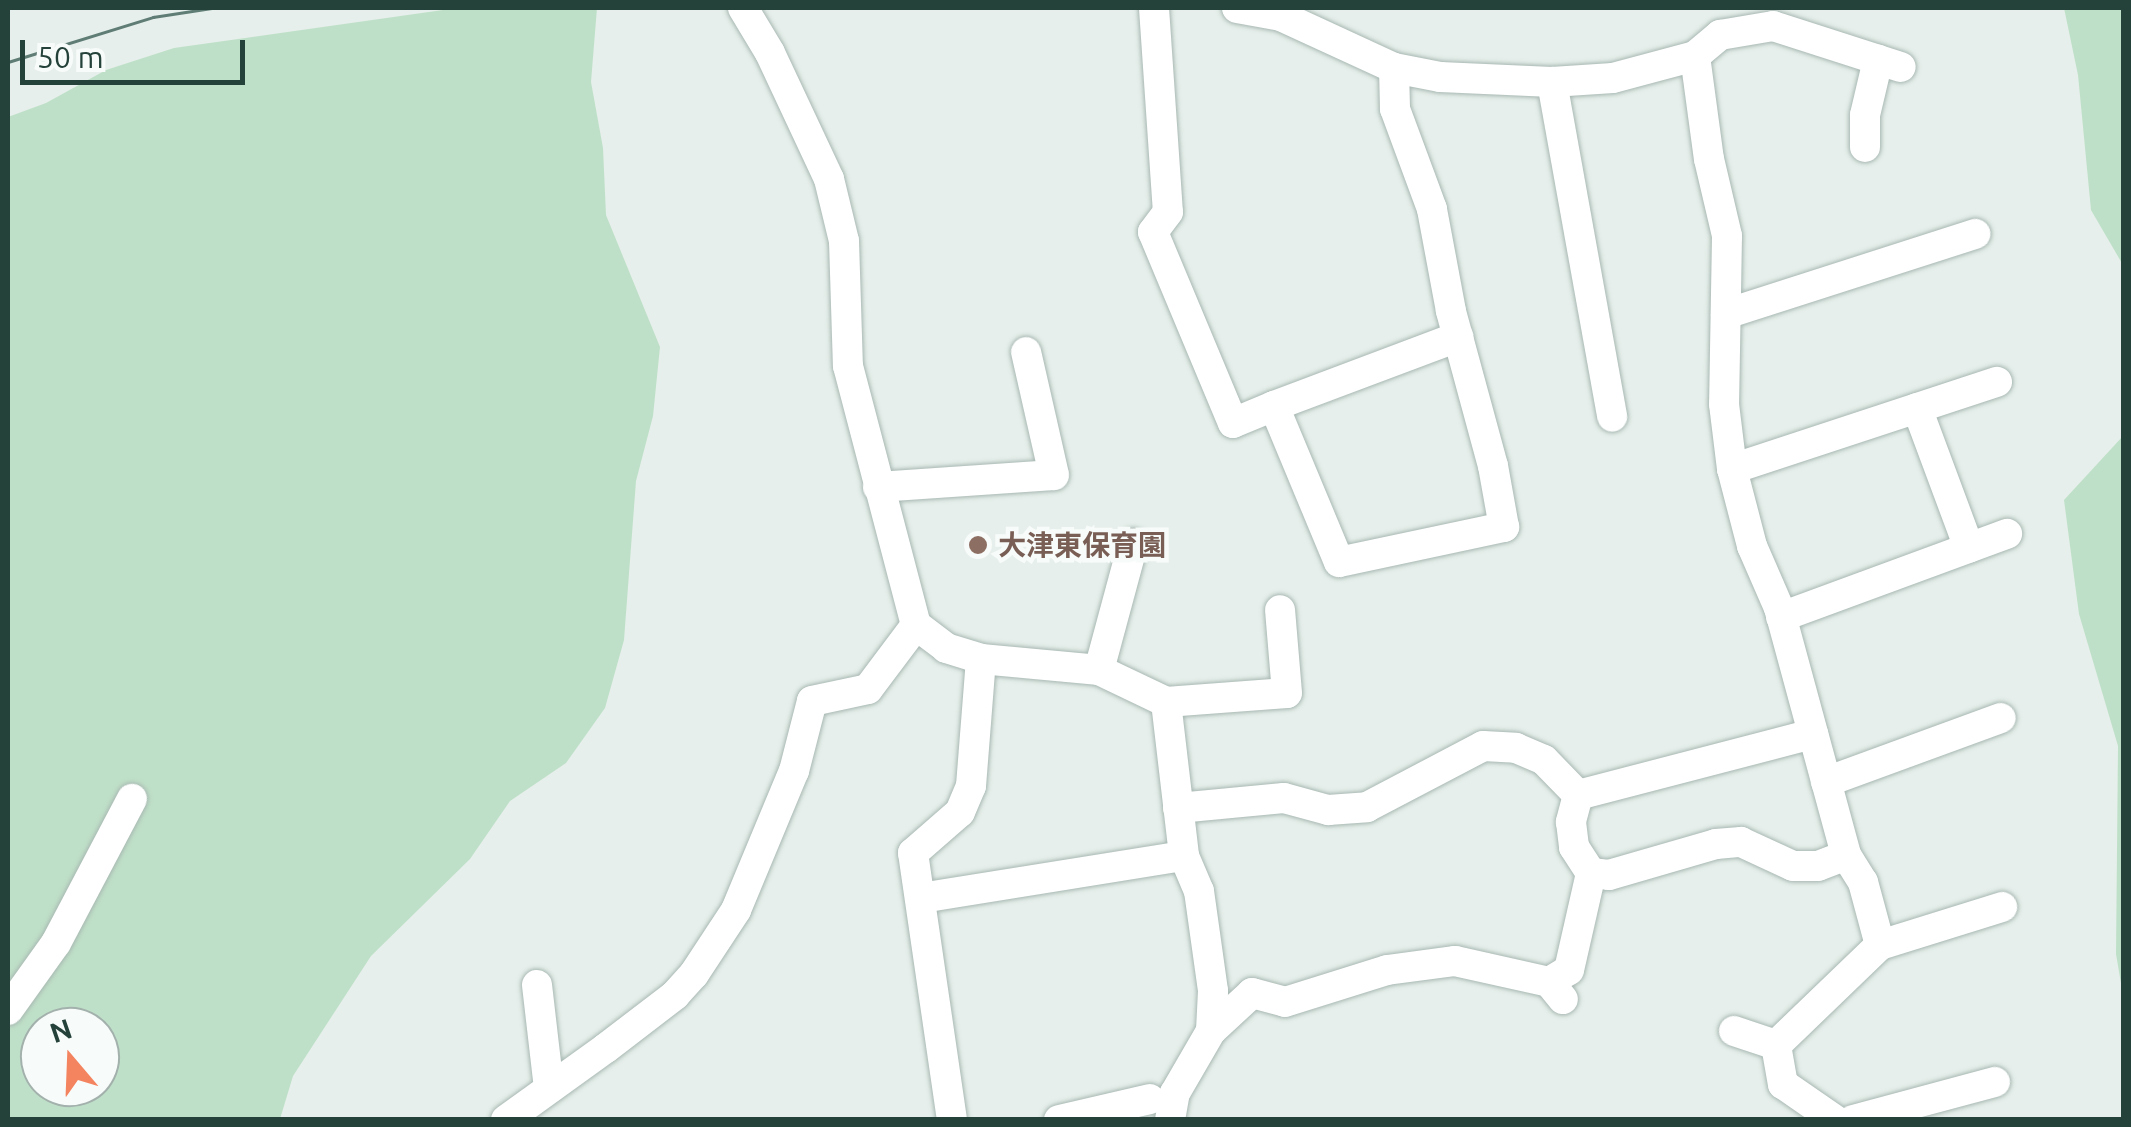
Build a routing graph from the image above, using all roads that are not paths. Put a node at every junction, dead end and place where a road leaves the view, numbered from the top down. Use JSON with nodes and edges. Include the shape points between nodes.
{"nodes":[{"id":1,"x":743,"y":8,"type":"edge"},
{"id":2,"x":1154,"y":8,"type":"edge"},
{"id":3,"x":1236,"y":8,"type":"edge"},
{"id":4,"x":1695,"y":56,"type":"junction"},
{"id":5,"x":1394,"y":68,"type":"junction"},
{"id":6,"x":1552,"y":82,"type":"junction"},
{"id":7,"x":1865,"y":148,"type":"dead end"},
{"id":8,"x":1975,"y":234,"type":"dead end"},
{"id":9,"x":1726,"y":314,"type":"junction"},
{"id":10,"x":1458,"y":337,"type":"junction"},
{"id":11,"x":1026,"y":352,"type":"dead end"},
{"id":12,"x":1996,"y":382,"type":"dead end"},
{"id":13,"x":1274,"y":406,"type":"junction"},
{"id":14,"x":1917,"y":408,"type":"junction"},
{"id":15,"x":1612,"y":418,"type":"dead end"},
{"id":16,"x":1732,"y":469,"type":"junction"},
{"id":17,"x":878,"y":487,"type":"junction"},
{"id":18,"x":2008,"y":534,"type":"dead end"},
{"id":19,"x":1133,"y":544,"type":"dead end"},
{"id":20,"x":1969,"y":548,"type":"junction"},
{"id":21,"x":1280,"y":610,"type":"dead end"},
{"id":22,"x":1781,"y":616,"type":"junction"},
{"id":23,"x":916,"y":625,"type":"junction"},
{"id":24,"x":980,"y":659,"type":"junction"},
{"id":25,"x":1099,"y":670,"type":"junction"},
{"id":26,"x":1166,"y":702,"type":"junction"},
{"id":27,"x":2000,"y":718,"type":"dead end"},
{"id":28,"x":1813,"y":734,"type":"junction"},
{"id":29,"x":1826,"y":782,"type":"junction"},
{"id":30,"x":1578,"y":795,"type":"junction"},
{"id":31,"x":132,"y":799,"type":"dead end"},
{"id":32,"x":1178,"y":808,"type":"junction"},
{"id":33,"x":1846,"y":855,"type":"junction"},
{"id":34,"x":1184,"y":856,"type":"junction"},
{"id":35,"x":1590,"y":874,"type":"junction"},
{"id":36,"x":921,"y":898,"type":"junction"},
{"id":37,"x":2002,"y":908,"type":"dead end"},
{"id":38,"x":1880,"y":945,"type":"junction"},
{"id":39,"x":537,"y":985,"type":"dead end"},
{"id":40,"x":8,"y":1010,"type":"edge"},
{"id":41,"x":1211,"y":1031,"type":"junction"},
{"id":42,"x":1734,"y":1031,"type":"dead end"},
{"id":43,"x":1776,"y":1045,"type":"junction"},
{"id":44,"x":1995,"y":1082,"type":"dead end"},
{"id":45,"x":549,"y":1088,"type":"junction"},
{"id":46,"x":1160,"y":1109,"type":"edge"},
{"id":47,"x":506,"y":1120,"type":"edge"},
{"id":48,"x":952,"y":1120,"type":"edge"},
{"id":49,"x":1058,"y":1120,"type":"edge"},
{"id":50,"x":1834,"y":1120,"type":"edge"},
{"id":51,"x":1853,"y":1120,"type":"edge"}],
"edges":[{"from":1,"to":17,"type":"street","via":[[828,179],[844,241],[848,366]]},
{"from":2,"to":13,"type":"street","via":[[1168,212],[1153,232],[1232,423]]},
{"from":3,"to":5,"type":"street","via":[[1280,16]]},
{"from":4,"to":6,"type":"street","via":[[1614,78]]},
{"from":4,"to":7,"type":"street","via":[[1720,34],[1773,26],[1889,64],[1865,115]]},
{"from":4,"to":9,"type":"street","via":[[1708,159],[1727,236]]},
{"from":5,"to":6,"type":"street"},
{"from":5,"to":10,"type":"street","via":[[1395,109],[1432,209]]},
{"from":6,"to":15,"type":"street"},
{"from":8,"to":9,"type":"street"},
{"from":9,"to":16,"type":"street","via":[[1724,404]]},
{"from":10,"to":13,"type":"street"},
{"from":10,"to":13,"type":"street","via":[[1504,527],[1339,562]]},
{"from":11,"to":17,"type":"street","via":[[1054,475]]},
{"from":12,"to":14,"type":"street"},
{"from":14,"to":16,"type":"street"},
{"from":14,"to":20,"type":"street"},
{"from":16,"to":22,"type":"street","via":[[1752,546]]},
{"from":17,"to":23,"type":"street"},
{"from":18,"to":20,"type":"street"},
{"from":19,"to":25,"type":"street"},
{"from":20,"to":22,"type":"street"},
{"from":21,"to":26,"type":"street","via":[[1287,693]]},
{"from":22,"to":28,"type":"street"},
{"from":23,"to":24,"type":"street","via":[[946,648]]},
{"from":23,"to":45,"type":"street","via":[[868,689],[812,701],[794,772],[736,910],[694,974]]},
{"from":24,"to":25,"type":"street"},
{"from":24,"to":36,"type":"street","via":[[971,786],[960,812],[914,852]]},
{"from":25,"to":26,"type":"street"},
{"from":26,"to":32,"type":"street"},
{"from":27,"to":29,"type":"street"},
{"from":28,"to":29,"type":"street"},
{"from":28,"to":30,"type":"street"},
{"from":29,"to":33,"type":"street"},
{"from":30,"to":32,"type":"street","via":[[1544,760],[1516,748],[1483,746],[1366,807],[1328,810],[1284,798]]},
{"from":30,"to":35,"type":"street","via":[[1574,846]]},
{"from":31,"to":40,"type":"street","via":[[56,943]]},
{"from":32,"to":34,"type":"street"},
{"from":33,"to":35,"type":"street","via":[[1794,866],[1741,842]]},
{"from":33,"to":38,"type":"street","via":[[1863,882]]},
{"from":34,"to":36,"type":"street"},
{"from":34,"to":41,"type":"street","via":[[1200,891],[1213,991]]},
{"from":35,"to":41,"type":"street","via":[[1569,970],[1556,990],[1455,961],[1387,970],[1285,1002],[1252,993]]},
{"from":36,"to":48,"type":"street"},
{"from":37,"to":38,"type":"street"},
{"from":38,"to":43,"type":"street"},
{"from":39,"to":45,"type":"street"},
{"from":41,"to":46,"type":"street"},
{"from":42,"to":43,"type":"street"},
{"from":43,"to":50,"type":"street","via":[[1783,1084]]},
{"from":44,"to":51,"type":"street"},
{"from":45,"to":47,"type":"street"},
{"from":46,"to":49,"type":"street"}]}
